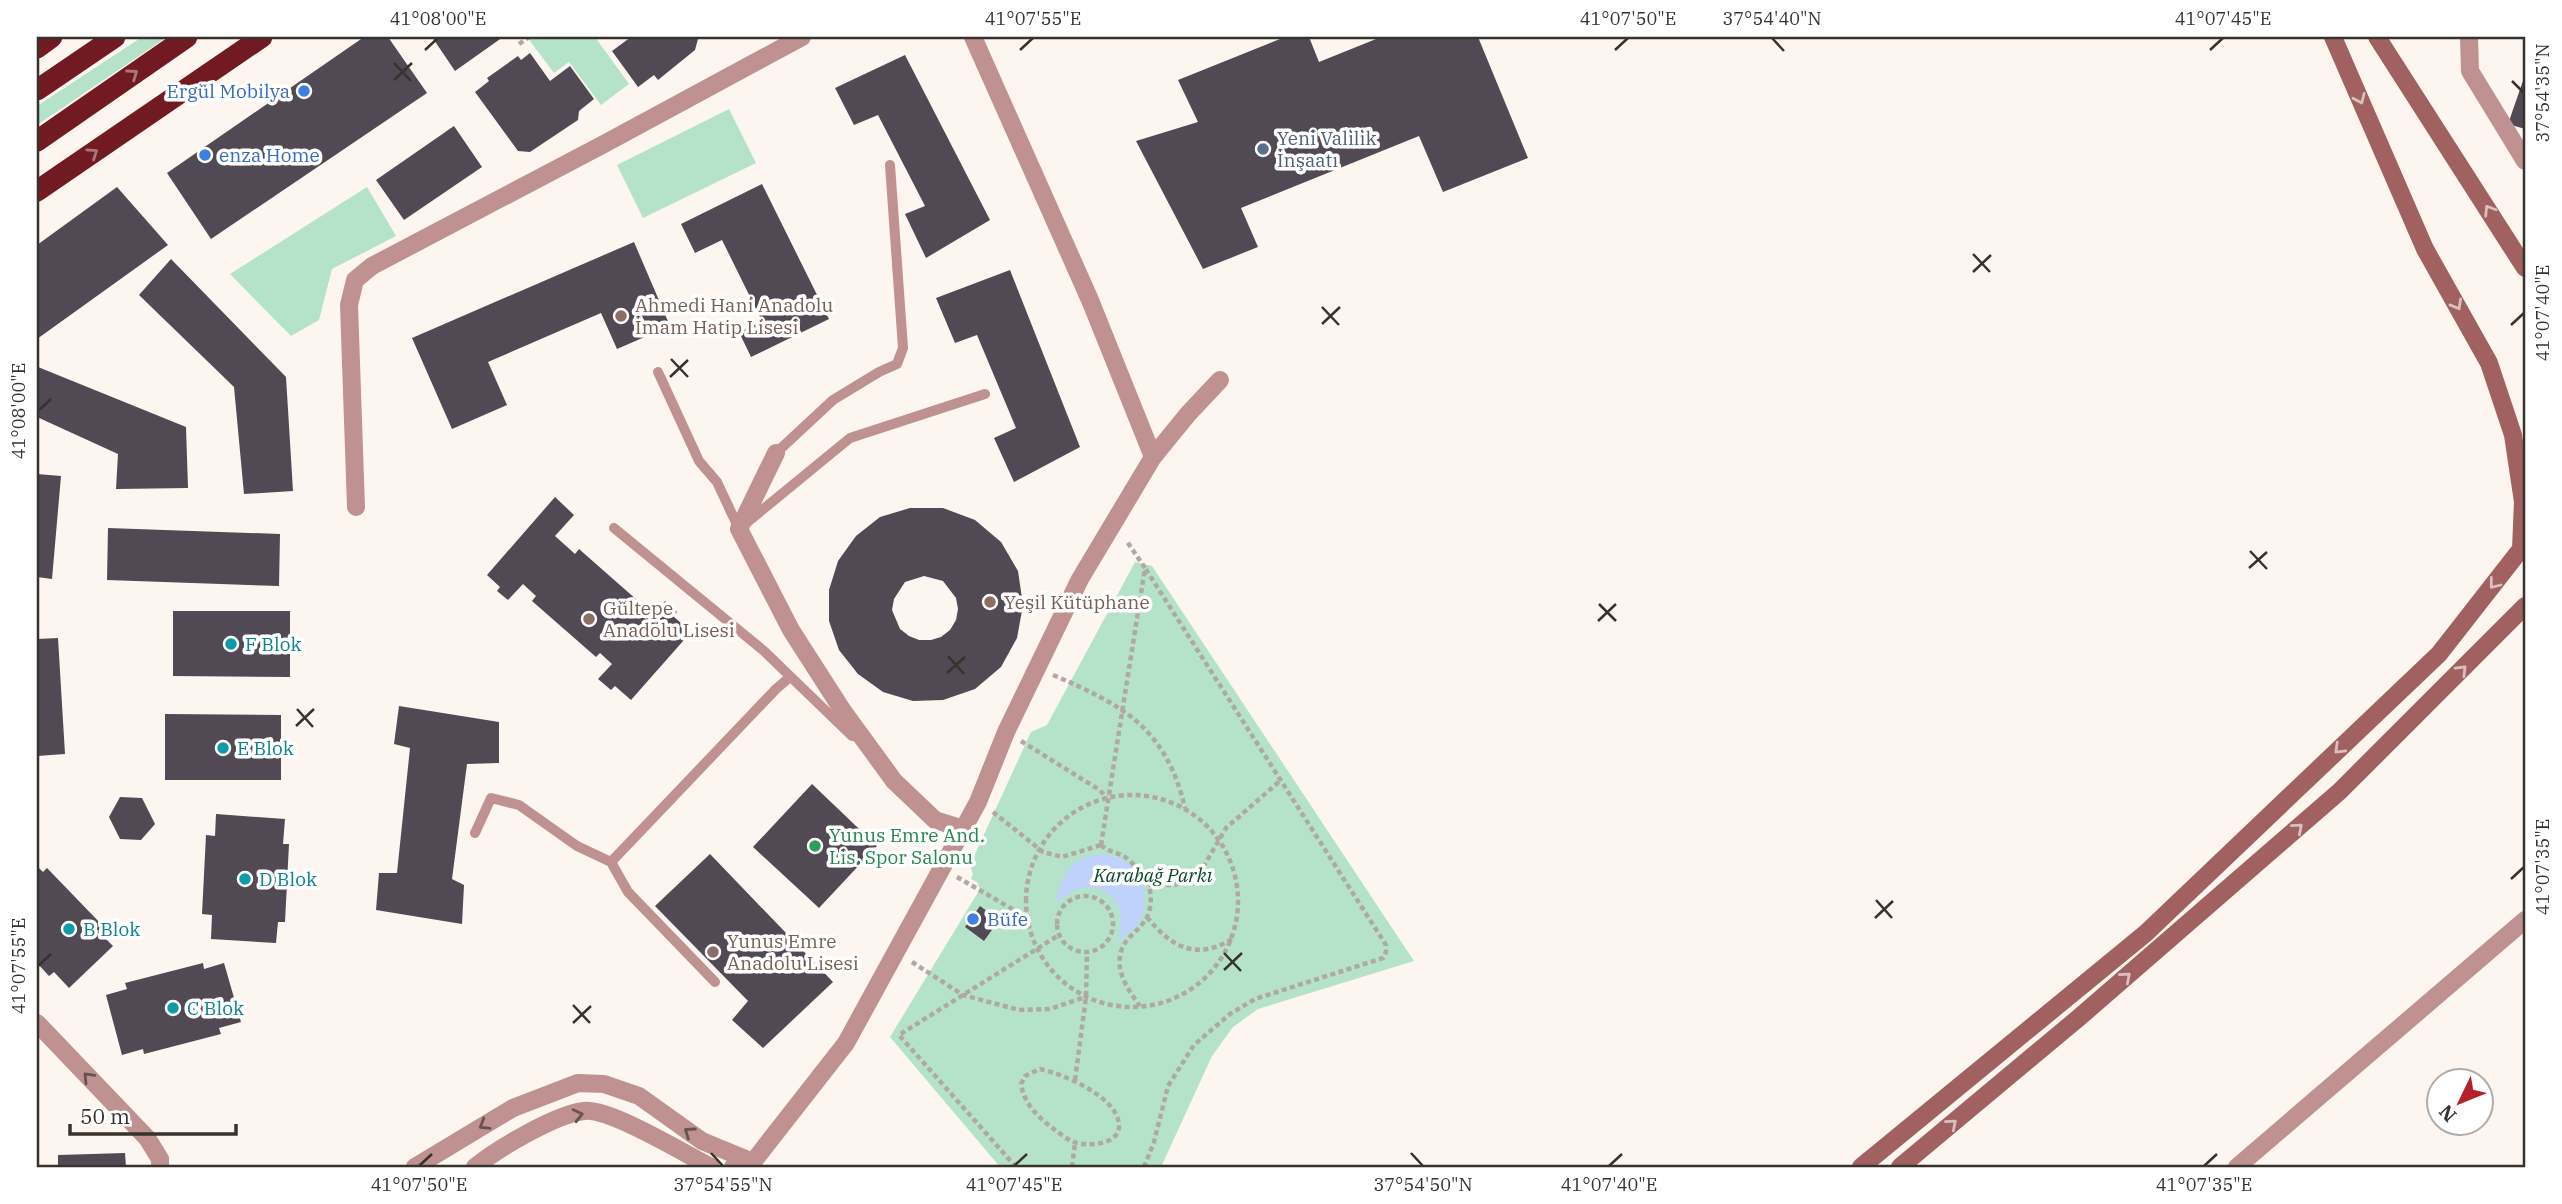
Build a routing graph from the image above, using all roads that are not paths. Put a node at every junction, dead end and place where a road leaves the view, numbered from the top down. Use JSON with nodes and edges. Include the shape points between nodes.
{"nodes":[{"id":1,"x":52,"y":37,"type":"edge"},
{"id":2,"x":115,"y":37,"type":"edge"},
{"id":3,"x":187,"y":37,"type":"edge"},
{"id":4,"x":262,"y":37,"type":"edge"},
{"id":5,"x":802,"y":37,"type":"edge"},
{"id":6,"x":973,"y":37,"type":"edge"},
{"id":7,"x":2333,"y":37,"type":"edge"},
{"id":8,"x":2377,"y":37,"type":"edge"},
{"id":9,"x":2469,"y":37,"type":"edge"},
{"id":10,"x":37,"y":48,"type":"edge"},
{"id":11,"x":37,"y":90,"type":"edge"},
{"id":12,"x":37,"y":141,"type":"edge"},
{"id":13,"x":2525,"y":161,"type":"edge"},
{"id":14,"x":890,"y":165,"type":"dead end"},
{"id":15,"x":37,"y":191,"type":"edge"},
{"id":16,"x":2525,"y":268,"type":"edge"},
{"id":17,"x":658,"y":372,"type":"dead end"},
{"id":18,"x":1220,"y":380,"type":"dead end"},
{"id":19,"x":985,"y":394,"type":"dead end"},
{"id":20,"x":776,"y":453,"type":"joint"},
{"id":21,"x":1153,"y":457,"type":"junction"},
{"id":22,"x":356,"y":507,"type":"dead end"},
{"id":23,"x":614,"y":528,"type":"dead end"},
{"id":24,"x":739,"y":528,"type":"junction"},
{"id":25,"x":2525,"y":607,"type":"edge"},
{"id":26,"x":790,"y":677,"type":"junction"},
{"id":27,"x":894,"y":781,"type":"junction"},
{"id":28,"x":964,"y":829,"type":"junction"},
{"id":29,"x":475,"y":834,"type":"dead end"},
{"id":30,"x":611,"y":862,"type":"junction"},
{"id":31,"x":2525,"y":920,"type":"edge"},
{"id":32,"x":715,"y":982,"type":"dead end"},
{"id":33,"x":37,"y":1023,"type":"edge"},
{"id":34,"x":753,"y":1165,"type":"edge"},
{"id":35,"x":160,"y":1167,"type":"edge"},
{"id":36,"x":415,"y":1167,"type":"edge"},
{"id":37,"x":475,"y":1167,"type":"edge"},
{"id":38,"x":711,"y":1167,"type":"edge"},
{"id":39,"x":733,"y":1167,"type":"edge"},
{"id":40,"x":1861,"y":1167,"type":"edge"},
{"id":41,"x":1900,"y":1167,"type":"edge"},
{"id":42,"x":2237,"y":1167,"type":"edge"}],
"edges":[{"from":1,"to":10,"type":"highway"},
{"from":2,"to":11,"type":"highway"},
{"from":12,"to":3,"type":"highway","one_way":true},
{"from":15,"to":4,"type":"highway","one_way":true},
{"from":5,"to":22,"type":"street","via":[[372,266],[355,280],[349,305]]},
{"from":6,"to":21,"type":"street","via":[[1090,300]]},
{"from":7,"to":40,"type":"street","one_way":true,"via":[[2425,249],[2489,363],[2513,435],[2523,502],[2521,549],[2439,654],[2146,933]]},
{"from":16,"to":8,"type":"street","one_way":true},
{"from":9,"to":13,"type":"street","via":[[2470,71]]},
{"from":14,"to":20,"type":"lane","via":[[903,348],[897,364],[833,400]]},
{"from":17,"to":24,"type":"lane","via":[[699,461],[717,482]]},
{"from":18,"to":21,"type":"street"},
{"from":19,"to":24,"type":"lane","via":[[850,438]]},
{"from":20,"to":24,"type":"street"},
{"from":21,"to":28,"type":"street","via":[[1080,579]]},
{"from":23,"to":26,"type":"lane"},
{"from":24,"to":27,"type":"street","via":[[791,630]]},
{"from":41,"to":25,"type":"street","one_way":true,"via":[[2340,791]]},
{"from":26,"to":27,"type":"lane"},
{"from":26,"to":30,"type":"lane"},
{"from":27,"to":28,"type":"street","via":[[935,820]]},
{"from":28,"to":34,"type":"street","via":[[846,1043]]},
{"from":29,"to":30,"type":"lane","via":[[491,797],[519,805],[577,846]]},
{"from":30,"to":32,"type":"lane","via":[[628,892]]},
{"from":31,"to":42,"type":"street"},
{"from":35,"to":33,"type":"street","one_way":true,"via":[[147,1138]]},
{"from":34,"to":36,"type":"street","one_way":true,"via":[[702,1141],[639,1096],[604,1084],[578,1083],[513,1108]]},
{"from":34,"to":39,"type":"street"},
{"from":37,"to":38,"type":"street","one_way":true,"via":[[542,1126],[585,1111],[621,1120]]}]}
